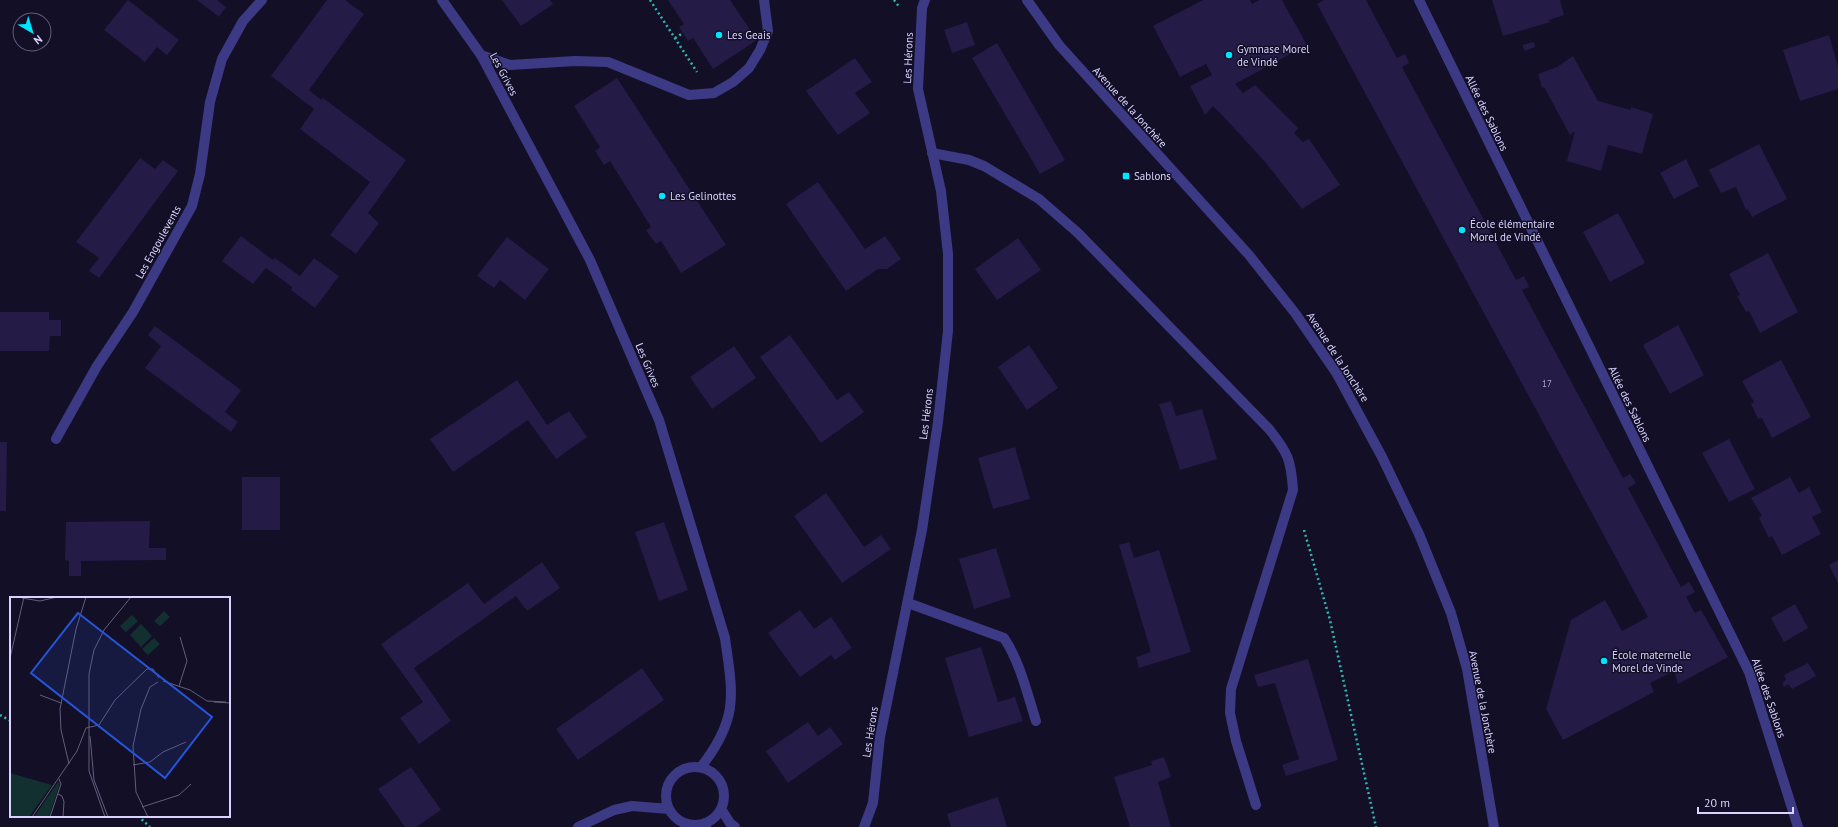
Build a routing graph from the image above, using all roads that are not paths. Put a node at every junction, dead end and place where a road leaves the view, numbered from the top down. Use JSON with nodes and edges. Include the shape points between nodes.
{"nodes":[{"id":1,"x":262,"y":0,"type":"edge"},
{"id":2,"x":442,"y":0,"type":"edge"},
{"id":3,"x":764,"y":0,"type":"edge"},
{"id":4,"x":925,"y":0,"type":"edge"},
{"id":5,"x":1027,"y":0,"type":"edge"},
{"id":6,"x":1419,"y":0,"type":"edge"},
{"id":7,"x":481,"y":55,"type":"junction"},
{"id":8,"x":932,"y":153,"type":"junction"},
{"id":9,"x":56,"y":439,"type":"dead end"},
{"id":10,"x":908,"y":603,"type":"junction"},
{"id":11,"x":1036,"y":721,"type":"dead end"},
{"id":12,"x":701,"y":767,"type":"junction"},
{"id":13,"x":1256,"y":805,"type":"dead end"},
{"id":14,"x":669,"y":809,"type":"junction"},
{"id":15,"x":721,"y":809,"type":"junction"},
{"id":16,"x":706,"y":825,"type":"edge"},
{"id":17,"x":578,"y":827,"type":"edge"},
{"id":18,"x":735,"y":827,"type":"edge"},
{"id":19,"x":864,"y":827,"type":"edge"},
{"id":20,"x":1494,"y":827,"type":"edge"},
{"id":21,"x":1798,"y":827,"type":"edge"}],
"edges":[{"from":1,"to":9,"type":"street","name":"Les Engoulevents","via":[[242,21],[222,59],[210,102],[200,174],[192,206],[133,312],[97,366]]},
{"from":2,"to":7,"type":"street","name":"Les Grives"},
{"from":3,"to":7,"type":"street","via":[[768,31],[760,50],[749,68],[733,82],[714,93],[689,96],[608,62],[575,61],[510,65]]},
{"from":4,"to":8,"type":"street","name":"Les Hérons","via":[[922,8],[918,89]]},
{"from":5,"to":20,"type":"street","name":"Avenue de la Jonchère","via":[[1059,45],[1249,255],[1295,313],[1345,388],[1419,534],[1451,613],[1467,669]]},
{"from":6,"to":21,"type":"street","name":"Allée des Sablons","via":[[1749,672]]},
{"from":7,"to":12,"type":"street","name":"Les Grives","via":[[590,260],[659,420],[725,638],[730,678],[731,706],[726,727],[715,749]]},
{"from":8,"to":10,"type":"street","name":"Les Hérons","via":[[941,191],[948,254],[948,331],[938,422]]},
{"from":8,"to":13,"type":"street","via":[[969,160],[984,166],[1038,199],[1078,233],[1269,429],[1285,450],[1292,468],[1293,490],[1231,689],[1230,713],[1233,727]]},
{"from":10,"to":11,"type":"street","via":[[1004,638],[1018,664]]},
{"from":10,"to":19,"type":"street","name":"Les Hérons","via":[[880,737],[873,803]]},
{"from":12,"to":14,"type":"street","via":[[690,766],[680,770],[672,778],[667,787]]},
{"from":12,"to":15,"type":"street","via":[[712,771],[720,778],[725,799]]},
{"from":14,"to":16,"type":"street","via":[[676,818],[685,823]]},
{"from":14,"to":17,"type":"street","via":[[632,806],[614,810]]},
{"from":15,"to":16,"type":"street"},
{"from":15,"to":18,"type":"street"}]}
